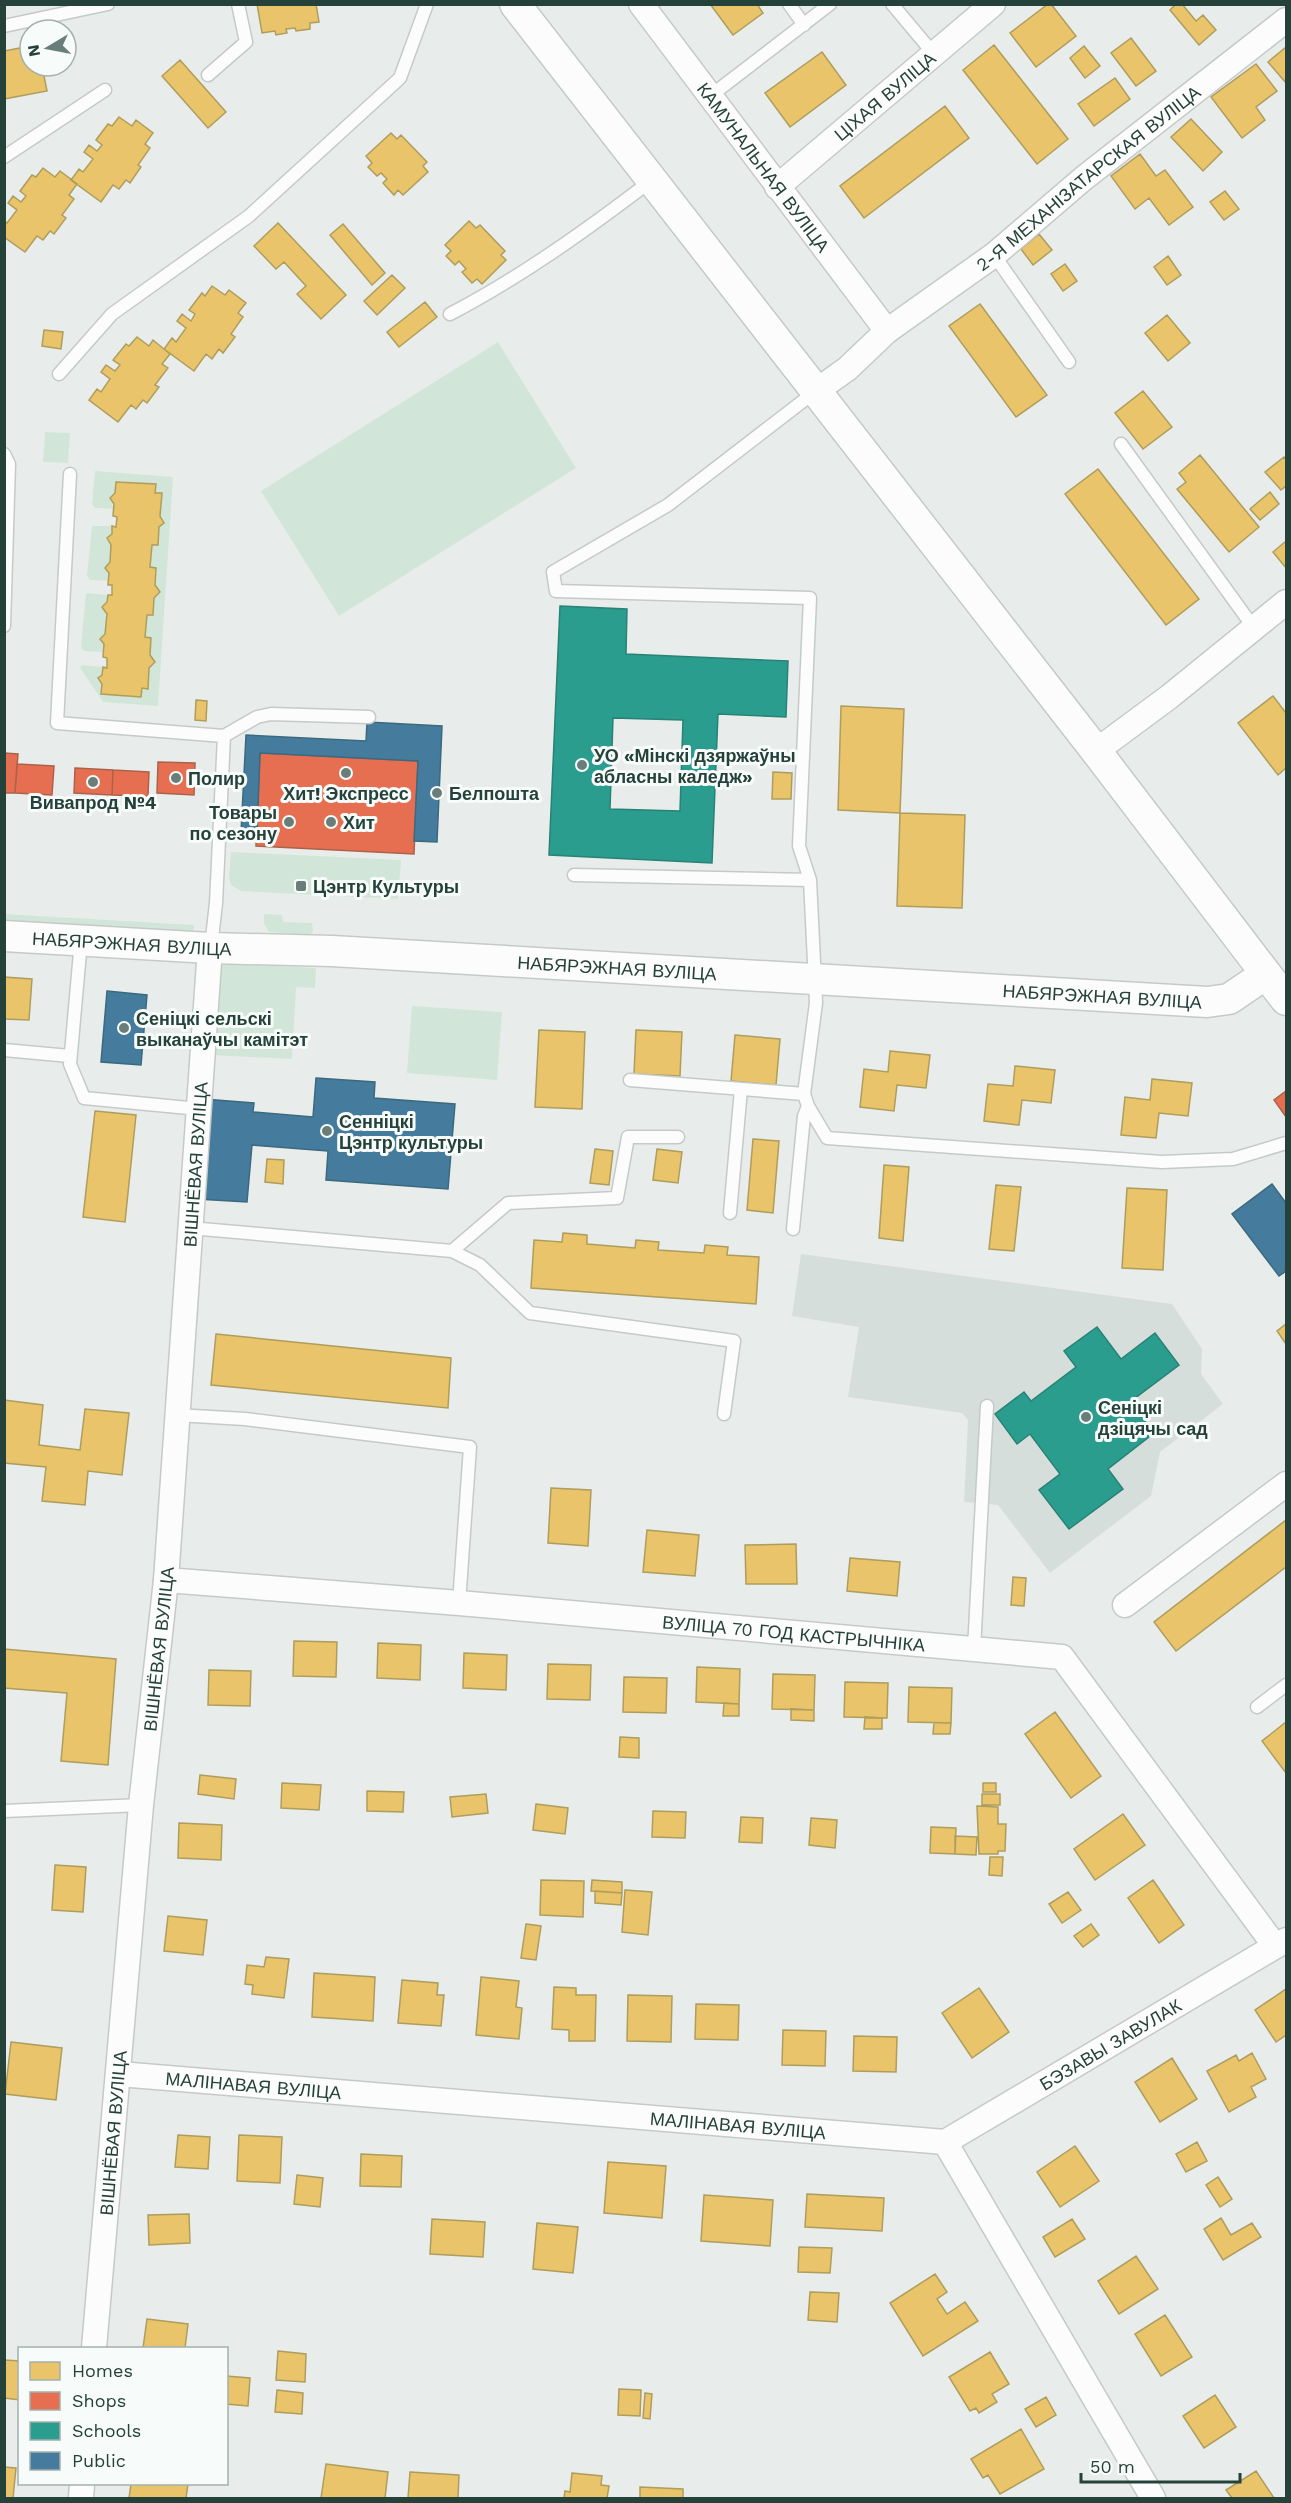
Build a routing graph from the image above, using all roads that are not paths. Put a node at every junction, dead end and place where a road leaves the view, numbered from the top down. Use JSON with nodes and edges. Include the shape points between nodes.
{"nodes":[{"id":1,"x":108,"y":4,"type":"edge"},
{"id":2,"x":238,"y":4,"type":"edge"},
{"id":3,"x":427,"y":4,"type":"edge"},
{"id":4,"x":515,"y":4,"type":"edge"},
{"id":5,"x":641,"y":4,"type":"edge"},
{"id":6,"x":789,"y":4,"type":"edge"},
{"id":7,"x":830,"y":4,"type":"edge"},
{"id":8,"x":892,"y":4,"type":"edge"},
{"id":9,"x":993,"y":4,"type":"edge"},
{"id":10,"x":1287,"y":20,"type":"edge"},
{"id":11,"x":804,"y":25,"type":"junction"},
{"id":12,"x":4,"y":26,"type":"edge"},
{"id":13,"x":933,"y":53,"type":"junction"},
{"id":14,"x":208,"y":75,"type":"dead end"},
{"id":15,"x":105,"y":90,"type":"dead end"},
{"id":16,"x":709,"y":98,"type":"junction"},
{"id":17,"x":4,"y":157,"type":"edge"},
{"id":18,"x":652,"y":180,"type":"junction"},
{"id":19,"x":777,"y":187,"type":"junction"},
{"id":20,"x":994,"y":255,"type":"junction"},
{"id":21,"x":450,"y":314,"type":"dead end"},
{"id":22,"x":887,"y":331,"type":"junction"},
{"id":23,"x":1069,"y":362,"type":"dead end"},
{"id":24,"x":59,"y":374,"type":"dead end"},
{"id":25,"x":816,"y":391,"type":"junction"},
{"id":26,"x":1121,"y":444,"type":"dead end"},
{"id":27,"x":4,"y":454,"type":"edge"},
{"id":28,"x":70,"y":474,"type":"dead end"},
{"id":29,"x":1287,"y":602,"type":"edge"},
{"id":30,"x":4,"y":626,"type":"edge"},
{"id":31,"x":1254,"y":628,"type":"junction"},
{"id":32,"x":369,"y":717,"type":"dead end"},
{"id":33,"x":224,"y":736,"type":"junction"},
{"id":34,"x":1096,"y":751,"type":"junction"},
{"id":35,"x":574,"y":875,"type":"dead end"},
{"id":36,"x":810,"y":880,"type":"junction"},
{"id":37,"x":4,"y":936,"type":"edge"},
{"id":38,"x":81,"y":941,"type":"junction"},
{"id":39,"x":210,"y":948,"type":"junction"},
{"id":40,"x":1266,"y":974,"type":"junction"},
{"id":41,"x":816,"y":980,"type":"junction"},
{"id":42,"x":1287,"y":1000,"type":"edge"},
{"id":43,"x":4,"y":1050,"type":"edge"},
{"id":44,"x":70,"y":1056,"type":"junction"},
{"id":45,"x":630,"y":1080,"type":"dead end"},
{"id":46,"x":741,"y":1089,"type":"junction"},
{"id":47,"x":806,"y":1100,"type":"junction"},
{"id":48,"x":199,"y":1109,"type":"junction"},
{"id":49,"x":678,"y":1137,"type":"dead end"},
{"id":50,"x":1287,"y":1143,"type":"edge"},
{"id":51,"x":730,"y":1213,"type":"dead end"},
{"id":52,"x":190,"y":1228,"type":"junction"},
{"id":53,"x":793,"y":1229,"type":"dead end"},
{"id":54,"x":452,"y":1251,"type":"junction"},
{"id":55,"x":987,"y":1406,"type":"dead end"},
{"id":56,"x":724,"y":1414,"type":"dead end"},
{"id":57,"x":177,"y":1415,"type":"junction"},
{"id":58,"x":1287,"y":1484,"type":"edge"},
{"id":59,"x":166,"y":1580,"type":"junction"},
{"id":60,"x":459,"y":1603,"type":"junction"},
{"id":61,"x":1125,"y":1605,"type":"dead end"},
{"id":62,"x":974,"y":1649,"type":"junction"},
{"id":63,"x":1287,"y":1685,"type":"edge"},
{"id":64,"x":1257,"y":1707,"type":"dead end"},
{"id":65,"x":141,"y":1804,"type":"junction"},
{"id":66,"x":4,"y":1811,"type":"edge"},
{"id":67,"x":1281,"y":1943,"type":"edge"},
{"id":68,"x":119,"y":2074,"type":"junction"},
{"id":69,"x":945,"y":2142,"type":"junction"},
{"id":70,"x":94,"y":2347,"type":"edge"},
{"id":71,"x":1153,"y":2499,"type":"edge"}],
"edges":[{"from":1,"to":12,"type":"lane"},
{"from":2,"to":14,"type":"lane","via":[[246,42]]},
{"from":3,"to":24,"type":"lane","via":[[400,78],[249,216],[112,314]]},
{"from":4,"to":18,"type":"street"},
{"from":5,"to":16,"type":"street","name":"КАМУНАЛЬНАЯ ВУЛІЦА"},
{"from":6,"to":11,"type":"lane"},
{"from":7,"to":11,"type":"lane"},
{"from":8,"to":13,"type":"lane"},
{"from":9,"to":13,"type":"street","name":"ЦІХАЯ ВУЛІЦА"},
{"from":10,"to":20,"type":"street","name":"2-Я МЕХАНІЗАТАРСКАЯ ВУЛІЦА","via":[[1084,178]]},
{"from":11,"to":16,"type":"lane"},
{"from":13,"to":19,"type":"street","name":"ЦІХАЯ ВУЛІЦА"},
{"from":15,"to":17,"type":"lane"},
{"from":16,"to":19,"type":"street","name":"КАМУНАЛЬНАЯ ВУЛІЦА"},
{"from":18,"to":21,"type":"lane","via":[[603,218]]},
{"from":18,"to":25,"type":"street"},
{"from":19,"to":22,"type":"street","name":"КАМУНАЛЬНАЯ ВУЛІЦА"},
{"from":20,"to":22,"type":"street","name":"2-Я МЕХАНІЗАТАРСКАЯ ВУЛІЦА"},
{"from":20,"to":23,"type":"lane"},
{"from":22,"to":25,"type":"street","name":"2-Я МЕХАНІЗАТАРСКАЯ ВУЛІЦА","via":[[847,369]]},
{"from":25,"to":34,"type":"street"},
{"from":25,"to":36,"type":"lane","via":[[668,505],[553,572],[556,591],[810,598],[799,846]]},
{"from":26,"to":31,"type":"lane"},
{"from":27,"to":30,"type":"lane","via":[[9,464]]},
{"from":28,"to":33,"type":"lane","via":[[57,723]]},
{"from":29,"to":31,"type":"street"},
{"from":31,"to":34,"type":"street"},
{"from":32,"to":33,"type":"lane","via":[[271,714],[257,717]]},
{"from":33,"to":39,"type":"lane","via":[[216,903]]},
{"from":34,"to":40,"type":"street"},
{"from":35,"to":36,"type":"lane"},
{"from":36,"to":41,"type":"lane"},
{"from":37,"to":38,"type":"street","name":"НАБЯРЭЖНАЯ ВУЛІЦА"},
{"from":38,"to":39,"type":"street","name":"НАБЯРЭЖНАЯ ВУЛІЦА"},
{"from":38,"to":44,"type":"lane"},
{"from":39,"to":41,"type":"street","name":"НАБЯРЭЖНАЯ ВУЛІЦА","via":[[332,951]]},
{"from":39,"to":48,"type":"street","name":"ВІШНЁВАЯ ВУЛІЦА"},
{"from":40,"to":41,"type":"street","name":"НАБЯРЭЖНАЯ ВУЛІЦА","via":[[1229,999],[1207,1002]]},
{"from":40,"to":42,"type":"street"},
{"from":41,"to":47,"type":"lane"},
{"from":43,"to":44,"type":"lane"},
{"from":44,"to":48,"type":"lane","via":[[84,1098]]},
{"from":45,"to":46,"type":"lane"},
{"from":46,"to":47,"type":"lane"},
{"from":46,"to":51,"type":"lane"},
{"from":47,"to":50,"type":"lane","via":[[827,1137],[1162,1162],[1233,1159]]},
{"from":47,"to":53,"type":"lane"},
{"from":48,"to":52,"type":"street","name":"ВІШНЁВАЯ ВУЛІЦА"},
{"from":49,"to":54,"type":"lane","via":[[628,1137],[617,1198],[508,1203]]},
{"from":52,"to":54,"type":"lane"},
{"from":52,"to":57,"type":"street","name":"ВІШНЁВАЯ ВУЛІЦА"},
{"from":54,"to":56,"type":"lane","via":[[480,1265],[530,1313],[734,1341]]},
{"from":55,"to":62,"type":"lane"},
{"from":57,"to":59,"type":"street","name":"ВІШНЁВАЯ ВУЛІЦА"},
{"from":57,"to":60,"type":"lane","via":[[244,1419],[470,1447]]},
{"from":58,"to":61,"type":"street"},
{"from":59,"to":60,"type":"street","name":"ВУЛІЦА 70 ГОД КАСТРЫЧНІКА"},
{"from":59,"to":65,"type":"street","name":"ВІШНЁВАЯ ВУЛІЦА"},
{"from":60,"to":62,"type":"street","name":"ВУЛІЦА 70 ГОД КАСТРЫЧНІКА"},
{"from":62,"to":67,"type":"street","name":"ВУЛІЦА 70 ГОД КАСТРЫЧНІКА","via":[[1062,1657]]},
{"from":63,"to":64,"type":"lane"},
{"from":65,"to":66,"type":"lane"},
{"from":65,"to":68,"type":"street","name":"ВІШНЁВАЯ ВУЛІЦА"},
{"from":67,"to":69,"type":"street","name":"БЭЗАВЫ ЗАВУЛАК"},
{"from":68,"to":69,"type":"street","name":"МАЛІНАВАЯ ВУЛІЦА"},
{"from":68,"to":70,"type":"street","name":"ВІШНЁВАЯ ВУЛІЦА"},
{"from":69,"to":71,"type":"street"}]}
